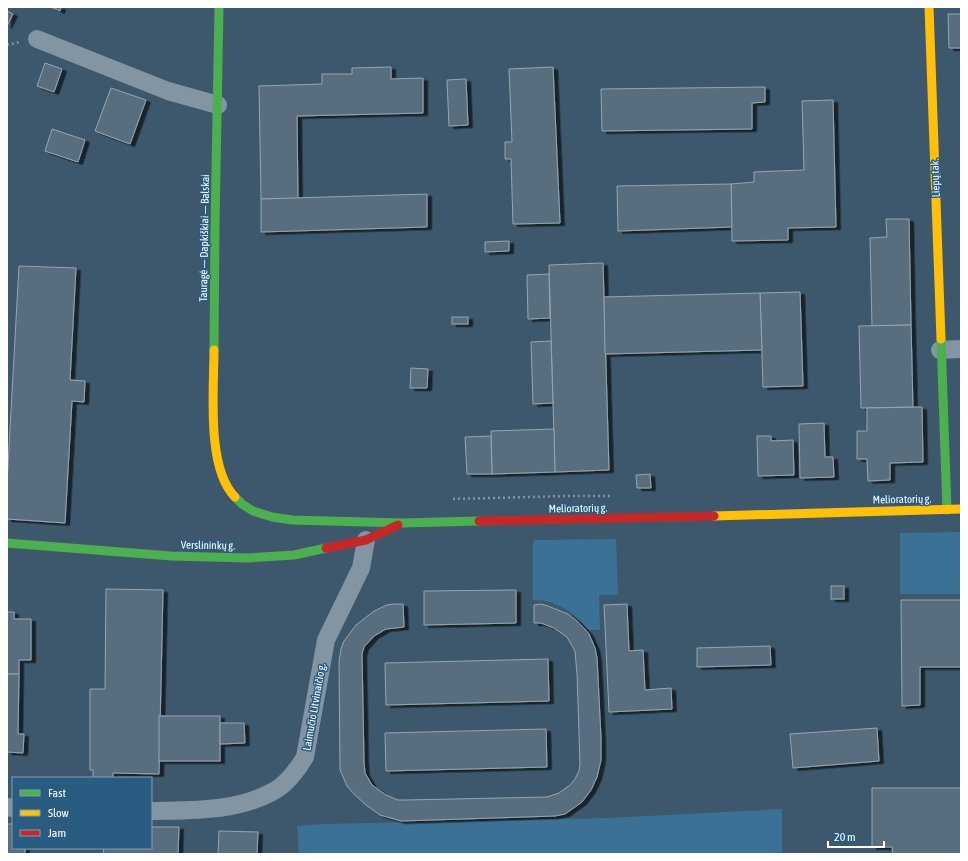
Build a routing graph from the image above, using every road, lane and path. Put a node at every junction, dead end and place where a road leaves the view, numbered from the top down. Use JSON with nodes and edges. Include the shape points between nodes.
{"nodes":[{"id":1,"x":219,"y":7,"type":"edge"},
{"id":2,"x":928,"y":7,"type":"edge"},
{"id":3,"x":37,"y":39,"type":"dead end"},
{"id":4,"x":218,"y":105,"type":"junction"},
{"id":5,"x":940,"y":350,"type":"junction"},
{"id":6,"x":961,"y":350,"type":"edge"},
{"id":7,"x":219,"y":468,"type":"joint"},
{"id":8,"x":961,"y":509,"type":"edge"},
{"id":9,"x":947,"y":510,"type":"junction"},
{"id":10,"x":403,"y":523,"type":"junction"},
{"id":11,"x":366,"y":540,"type":"junction"},
{"id":12,"x":7,"y":543,"type":"edge"},
{"id":13,"x":152,"y":811,"type":"edge"}],
"edges":[{"from":1,"to":4,"type":"main road","name":"Tauragė — Dapkiškiai — Balskai"},
{"from":2,"to":5,"type":"main road","name":"Liepų tak."},
{"from":3,"to":4,"type":"street","via":[[168,91]]},
{"from":4,"to":7,"type":"main road","name":"Tauragė — Dapkiškiai — Balskai","via":[[214,428]]},
{"from":5,"to":6,"type":"street"},
{"from":5,"to":9,"type":"main road","name":"Liepų tak."},
{"from":7,"to":10,"type":"main road","name":"Melioratorių g.","via":[[230,494],[243,506],[265,515],[289,519]]},
{"from":8,"to":9,"type":"main road","name":"Melioratorių g."},
{"from":9,"to":10,"type":"main road","name":"Melioratorių g."},
{"from":10,"to":11,"type":"main road","name":"Verslininkų g."},
{"from":11,"to":12,"type":"main road","name":"Verslininkų g.","via":[[294,555],[248,558],[171,556]]},
{"from":11,"to":13,"type":"street","name":"Laimučio Litvinaičio g.","via":[[360,568],[326,640],[305,757],[296,771],[273,792],[245,804],[215,810]]}]}
